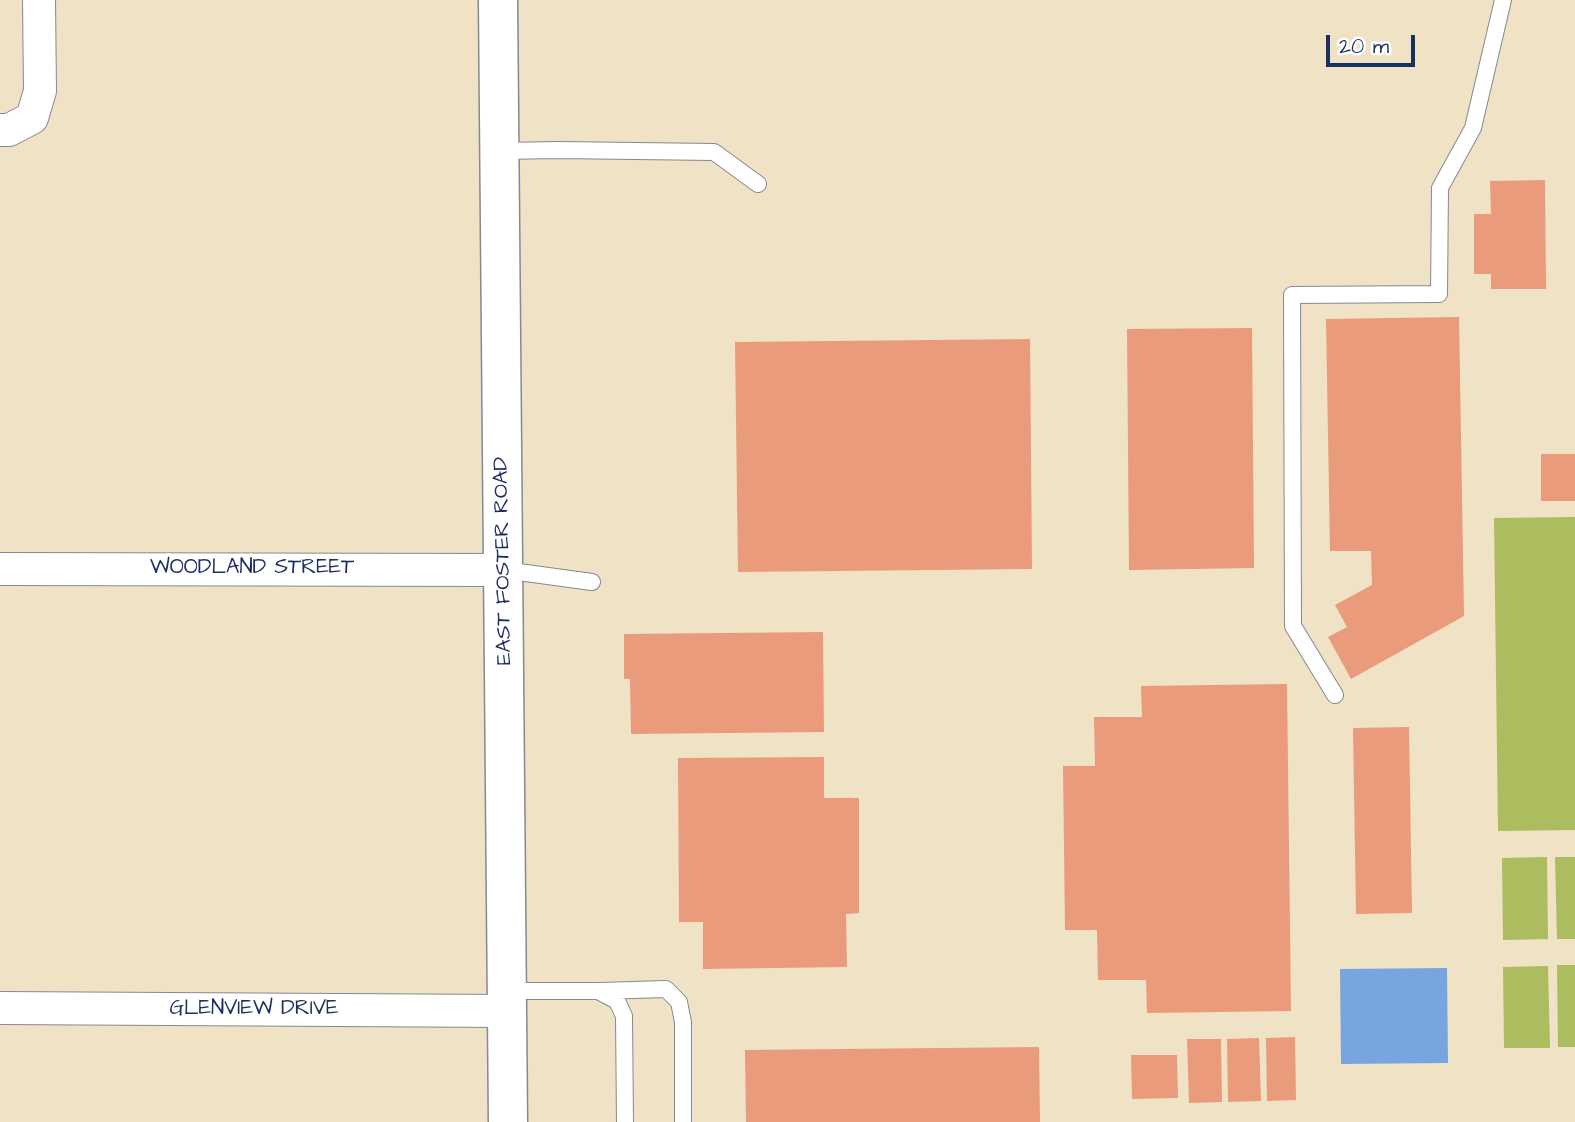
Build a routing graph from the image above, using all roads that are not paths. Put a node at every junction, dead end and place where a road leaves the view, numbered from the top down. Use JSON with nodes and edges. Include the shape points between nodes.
{"nodes":[{"id":1,"x":39,"y":0,"type":"edge"},
{"id":2,"x":498,"y":0,"type":"edge"},
{"id":3,"x":1503,"y":0,"type":"edge"},
{"id":4,"x":0,"y":130,"type":"edge"},
{"id":5,"x":500,"y":151,"type":"junction"},
{"id":6,"x":758,"y":184,"type":"dead end"},
{"id":7,"x":0,"y":569,"type":"edge"},
{"id":8,"x":504,"y":570,"type":"junction"},
{"id":9,"x":592,"y":582,"type":"dead end"},
{"id":10,"x":1335,"y":695,"type":"dead end"},
{"id":11,"x":598,"y":991,"type":"junction"},
{"id":12,"x":507,"y":1001,"type":"junction"},
{"id":13,"x":0,"y":1009,"type":"edge"},
{"id":14,"x":508,"y":1122,"type":"edge"},
{"id":15,"x":625,"y":1122,"type":"edge"},
{"id":16,"x":683,"y":1122,"type":"edge"}],
"edges":[{"from":1,"to":4,"type":"street","via":[[40,91],[32,118]]},
{"from":2,"to":5,"type":"street","name":"EAST FOSTER ROAD"},
{"from":3,"to":10,"type":"lane","via":[[1473,128],[1440,188],[1439,294],[1292,295],[1293,626]]},
{"from":5,"to":6,"type":"lane","via":[[714,152]]},
{"from":5,"to":8,"type":"street","name":"EAST FOSTER ROAD"},
{"from":7,"to":8,"type":"street","name":"WOODLAND STREET"},
{"from":8,"to":9,"type":"lane"},
{"from":8,"to":12,"type":"street","name":"EAST FOSTER ROAD"},
{"from":11,"to":12,"type":"lane"},
{"from":11,"to":15,"type":"lane","via":[[617,1001],[624,1016]]},
{"from":11,"to":16,"type":"lane","via":[[666,989],[679,1002]]},
{"from":12,"to":13,"type":"street","name":"GLENVIEW DRIVE"},
{"from":12,"to":14,"type":"street","name":"EAST FOSTER ROAD"}]}
